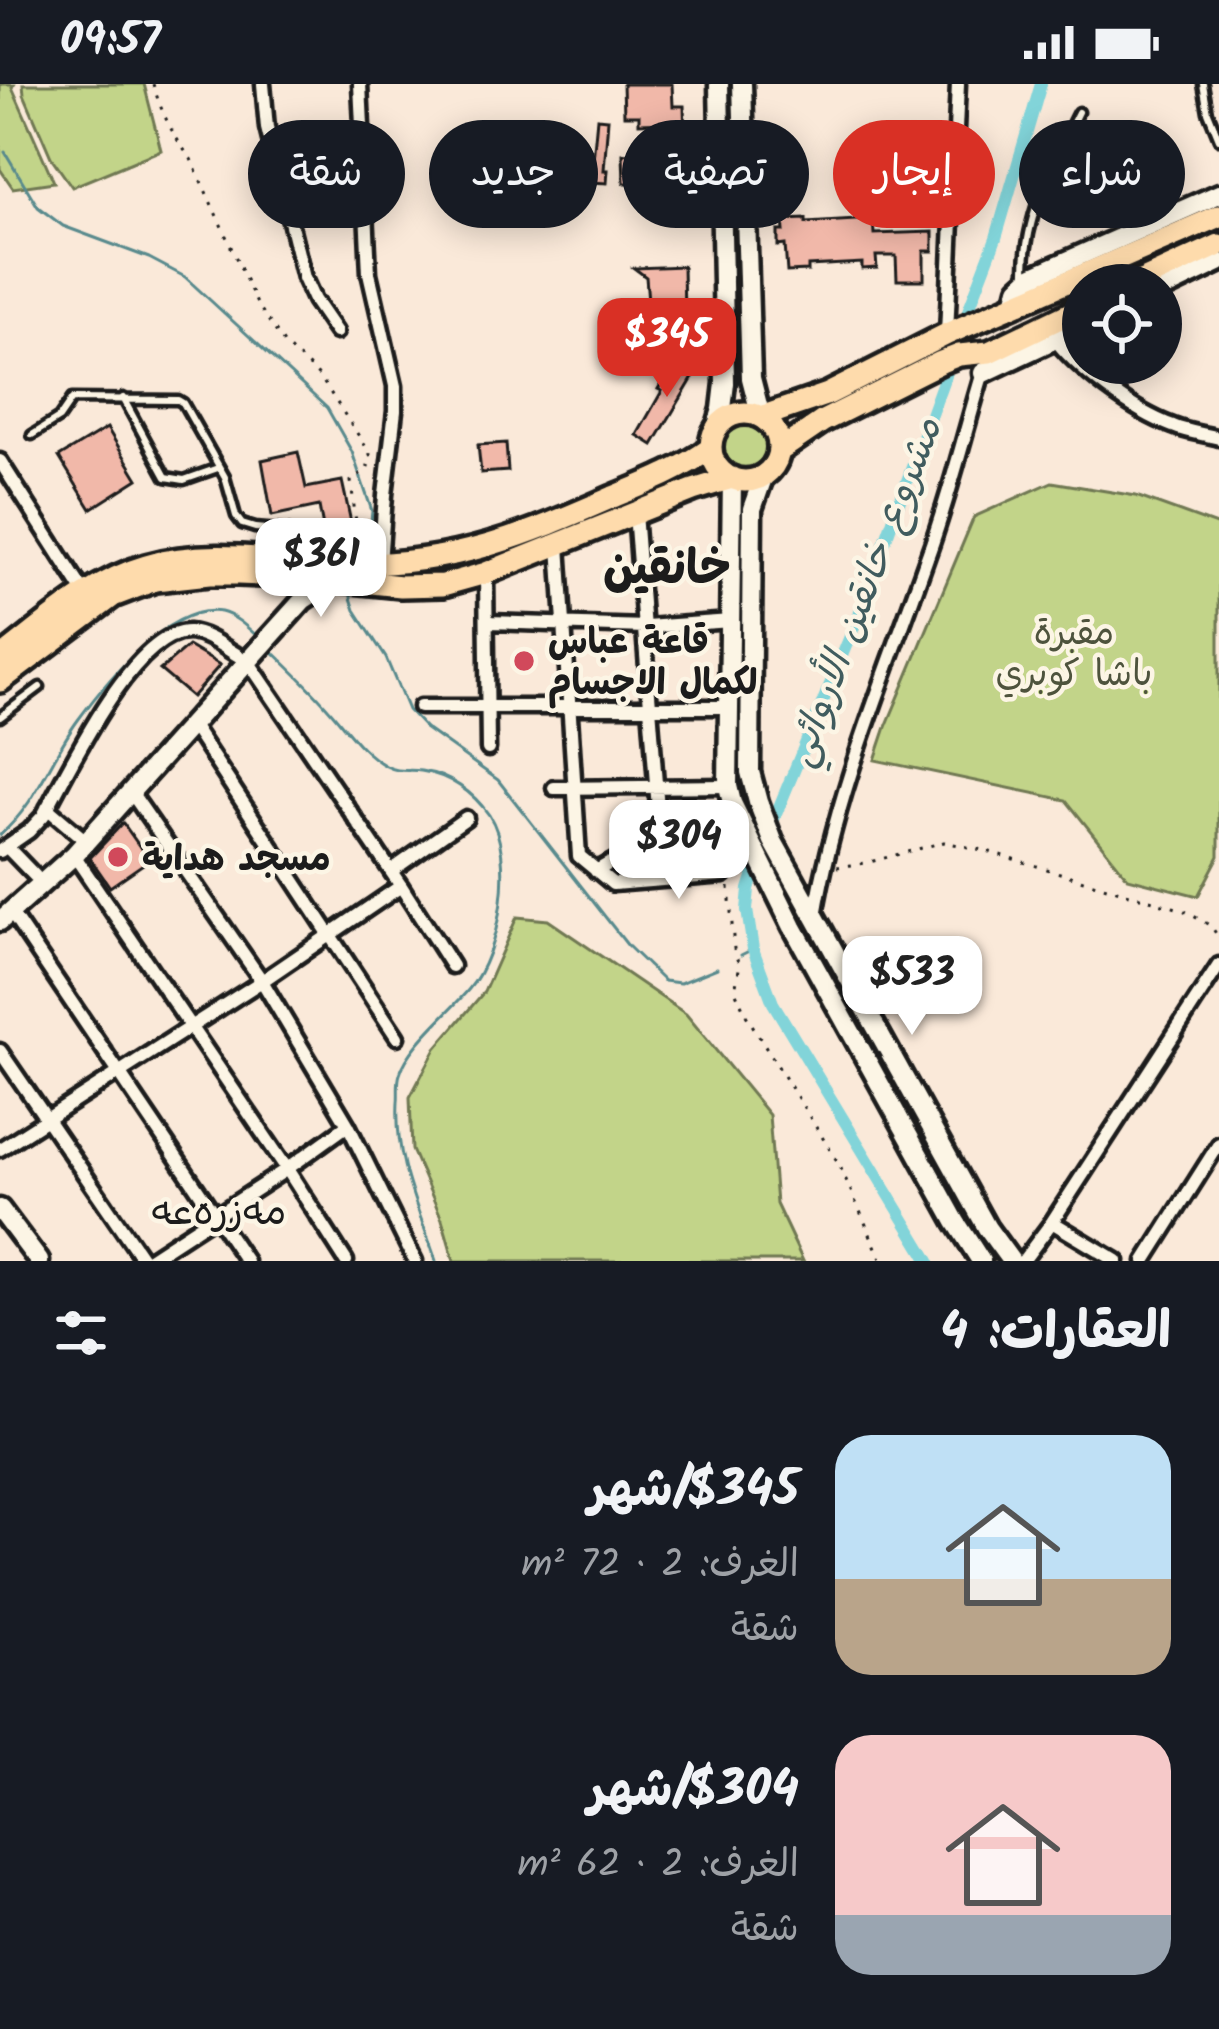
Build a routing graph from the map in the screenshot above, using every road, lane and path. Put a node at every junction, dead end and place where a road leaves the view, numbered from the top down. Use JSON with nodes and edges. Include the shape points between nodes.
{"nodes":[{"id":1,"x":152,"y":84,"type":"edge"},
{"id":2,"x":263,"y":84,"type":"edge"},
{"id":3,"x":360,"y":84,"type":"edge"},
{"id":4,"x":719,"y":84,"type":"edge"},
{"id":5,"x":742,"y":84,"type":"edge"},
{"id":6,"x":958,"y":84,"type":"edge"},
{"id":7,"x":1203,"y":84,"type":"edge"},
{"id":8,"x":1078,"y":112,"type":"dead end"},
{"id":9,"x":1219,"y":139,"type":"edge"},
{"id":10,"x":1219,"y":194,"type":"edge"},
{"id":11,"x":1219,"y":216,"type":"edge"},
{"id":12,"x":1219,"y":245,"type":"edge"},
{"id":13,"x":1219,"y":262,"type":"edge"},
{"id":14,"x":1178,"y":264,"type":"edge"},
{"id":15,"x":1182,"y":280,"type":"edge"},
{"id":16,"x":1024,"y":281,"type":"junction"},
{"id":17,"x":1015,"y":304,"type":"junction"},
{"id":18,"x":1062,"y":323,"type":"edge"},
{"id":19,"x":1062,"y":330,"type":"edge"},
{"id":20,"x":336,"y":332,"type":"dead end"},
{"id":21,"x":1050,"y":332,"type":"junction"},
{"id":22,"x":947,"y":334,"type":"junction"},
{"id":23,"x":986,"y":362,"type":"junction"},
{"id":24,"x":123,"y":398,"type":"junction"},
{"id":25,"x":761,"y":417,"type":"junction"},
{"id":26,"x":32,"y":434,"type":"dead end"},
{"id":27,"x":1219,"y":438,"type":"edge"},
{"id":28,"x":713,"y":440,"type":"junction"},
{"id":29,"x":778,"y":451,"type":"junction"},
{"id":30,"x":0,"y":461,"type":"edge"},
{"id":31,"x":218,"y":468,"type":"junction"},
{"id":32,"x":764,"y":475,"type":"junction"},
{"id":33,"x":732,"y":478,"type":"junction"},
{"id":34,"x":635,"y":513,"type":"junction"},
{"id":35,"x":562,"y":519,"type":"junction"},
{"id":36,"x":566,"y":543,"type":"junction"},
{"id":37,"x":454,"y":556,"type":"junction"},
{"id":38,"x":340,"y":569,"type":"junction"},
{"id":39,"x":486,"y":573,"type":"junction"},
{"id":40,"x":462,"y":581,"type":"junction"},
{"id":41,"x":85,"y":594,"type":"junction"},
{"id":42,"x":731,"y":621,"type":"junction"},
{"id":43,"x":488,"y":622,"type":"junction"},
{"id":44,"x":566,"y":626,"type":"junction"},
{"id":45,"x":646,"y":627,"type":"junction"},
{"id":46,"x":246,"y":656,"type":"junction"},
{"id":47,"x":0,"y":659,"type":"edge"},
{"id":48,"x":0,"y":681,"type":"edge"},
{"id":49,"x":40,"y":687,"type":"dead end"},
{"id":50,"x":420,"y":706,"type":"dead end"},
{"id":51,"x":489,"y":707,"type":"junction"},
{"id":52,"x":570,"y":707,"type":"junction"},
{"id":53,"x":652,"y":707,"type":"junction"},
{"id":54,"x":730,"y":707,"type":"junction"},
{"id":55,"x":0,"y":717,"type":"edge"},
{"id":56,"x":191,"y":724,"type":"junction"},
{"id":57,"x":488,"y":748,"type":"dead end"},
{"id":58,"x":752,"y":782,"type":"junction"},
{"id":59,"x":728,"y":786,"type":"junction"},
{"id":60,"x":657,"y":787,"type":"junction"},
{"id":61,"x":554,"y":788,"type":"dead end"},
{"id":62,"x":574,"y":789,"type":"junction"},
{"id":63,"x":131,"y":792,"type":"junction"},
{"id":64,"x":47,"y":808,"type":"junction"},
{"id":65,"x":738,"y":816,"type":"junction"},
{"id":66,"x":466,"y":818,"type":"dead end"},
{"id":67,"x":721,"y":833,"type":"junction"},
{"id":68,"x":660,"y":835,"type":"junction"},
{"id":69,"x":77,"y":845,"type":"junction"},
{"id":70,"x":764,"y":846,"type":"junction"},
{"id":71,"x":4,"y":849,"type":"edge"},
{"id":72,"x":823,"y":869,"type":"junction"},
{"id":73,"x":391,"y":871,"type":"junction"},
{"id":74,"x":596,"y":871,"type":"junction"},
{"id":75,"x":724,"y":875,"type":"junction"},
{"id":76,"x":35,"y":876,"type":"junction"},
{"id":77,"x":401,"y":886,"type":"junction"},
{"id":78,"x":3,"y":913,"type":"edge"},
{"id":79,"x":814,"y":918,"type":"junction"},
{"id":80,"x":331,"y":933,"type":"junction"},
{"id":81,"x":1219,"y":938,"type":"edge"},
{"id":82,"x":1219,"y":964,"type":"edge"},
{"id":83,"x":452,"y":966,"type":"dead end"},
{"id":84,"x":262,"y":981,"type":"junction"},
{"id":85,"x":189,"y":1025,"type":"junction"},
{"id":86,"x":397,"y":1037,"type":"dead end"},
{"id":87,"x":0,"y":1051,"type":"edge"},
{"id":88,"x":119,"y":1073,"type":"junction"},
{"id":89,"x":47,"y":1120,"type":"junction"},
{"id":90,"x":348,"y":1126,"type":"junction"},
{"id":91,"x":1219,"y":1144,"type":"edge"},
{"id":92,"x":0,"y":1149,"type":"edge"},
{"id":93,"x":287,"y":1169,"type":"junction"},
{"id":94,"x":0,"y":1209,"type":"edge"},
{"id":95,"x":216,"y":1216,"type":"junction"},
{"id":96,"x":1052,"y":1222,"type":"junction"},
{"id":97,"x":39,"y":1261,"type":"edge"},
{"id":98,"x":145,"y":1261,"type":"edge"},
{"id":99,"x":246,"y":1261,"type":"edge"},
{"id":100,"x":346,"y":1261,"type":"edge"},
{"id":101,"x":415,"y":1261,"type":"edge"},
{"id":102,"x":883,"y":1261,"type":"edge"},
{"id":103,"x":982,"y":1261,"type":"edge"},
{"id":104,"x":1011,"y":1261,"type":"edge"},
{"id":105,"x":1023,"y":1261,"type":"edge"},
{"id":106,"x":1117,"y":1261,"type":"edge"},
{"id":107,"x":1145,"y":1261,"type":"edge"}],
"edges":[{"from":1,"to":38,"type":"path","via":[[256,304],[320,377],[370,453],[370,466],[351,481],[354,539],[319,548]]},
{"from":2,"to":20,"type":"street","via":[[304,278]]},
{"from":3,"to":38,"type":"street","via":[[369,273],[395,411],[385,495]]},
{"from":4,"to":28,"type":"main road","via":[[725,383]]},
{"from":5,"to":25,"type":"main road","via":[[751,377]]},
{"from":6,"to":22,"type":"street"},
{"from":7,"to":9,"type":"lane"},
{"from":8,"to":16,"type":"lane","via":[[1030,221]]},
{"from":10,"to":16,"type":"main road"},
{"from":11,"to":17,"type":"main road"},
{"from":12,"to":14,"type":"main road"},
{"from":13,"to":15,"type":"main road"},
{"from":16,"to":17,"type":"main road"},
{"from":17,"to":22,"type":"main road"},
{"from":18,"to":21,"type":"main road"},
{"from":19,"to":21,"type":"main road"},
{"from":21,"to":23,"type":"main road"},
{"from":21,"to":27,"type":"street","via":[[1085,370],[1153,416]]},
{"from":22,"to":25,"type":"main road","via":[[828,394]]},
{"from":23,"to":29,"type":"main road","via":[[940,362]]},
{"from":23,"to":72,"type":"street"},
{"from":24,"to":26,"type":"lane","via":[[72,399]]},
{"from":24,"to":31,"type":"lane","via":[[178,400]]},
{"from":24,"to":31,"type":"lane","via":[[166,477],[184,480]]},
{"from":25,"to":28,"type":"main road","via":[[730,417]]},
{"from":25,"to":29,"type":"main road","via":[[775,431]]},
{"from":28,"to":33,"type":"main road","via":[[717,466]]},
{"from":28,"to":35,"type":"main road","via":[[681,468]]},
{"from":29,"to":32,"type":"main road"},
{"from":30,"to":41,"type":"street"},
{"from":31,"to":38,"type":"lane","via":[[242,524],[290,531]]},
{"from":32,"to":33,"type":"main road"},
{"from":32,"to":58,"type":"main road","via":[[752,509]]},
{"from":33,"to":34,"type":"main road"},
{"from":33,"to":42,"type":"main road"},
{"from":34,"to":36,"type":"main road"},
{"from":34,"to":45,"type":"street"},
{"from":35,"to":36,"type":"main road"},
{"from":35,"to":37,"type":"main road"},
{"from":36,"to":39,"type":"main road"},
{"from":36,"to":44,"type":"street"},
{"from":37,"to":38,"type":"main road"},
{"from":37,"to":40,"type":"main road"},
{"from":38,"to":40,"type":"main road","via":[[424,586]]},
{"from":38,"to":41,"type":"main road","via":[[178,560]]},
{"from":38,"to":46,"type":"main road"},
{"from":38,"to":48,"type":"main road","via":[[136,586]]},
{"from":39,"to":40,"type":"main road"},
{"from":39,"to":43,"type":"street"},
{"from":41,"to":47,"type":"main road"},
{"from":42,"to":45,"type":"street"},
{"from":42,"to":54,"type":"main road"},
{"from":43,"to":44,"type":"street"},
{"from":43,"to":51,"type":"street"},
{"from":44,"to":45,"type":"street"},
{"from":44,"to":52,"type":"street"},
{"from":45,"to":53,"type":"street"},
{"from":46,"to":56,"type":"main road"},
{"from":46,"to":64,"type":"street","via":[[186,632],[148,654],[105,705]]},
{"from":46,"to":69,"type":"main road"},
{"from":46,"to":73,"type":"street"},
{"from":49,"to":55,"type":"lane"},
{"from":50,"to":51,"type":"street"},
{"from":51,"to":52,"type":"street"},
{"from":51,"to":57,"type":"street"},
{"from":52,"to":53,"type":"street"},
{"from":52,"to":62,"type":"street"},
{"from":53,"to":54,"type":"street"},
{"from":53,"to":60,"type":"street"},
{"from":54,"to":59,"type":"main road"},
{"from":56,"to":63,"type":"main road"},
{"from":56,"to":80,"type":"street"},
{"from":58,"to":59,"type":"main road"},
{"from":58,"to":70,"type":"main road"},
{"from":59,"to":60,"type":"street"},
{"from":59,"to":65,"type":"main road"},
{"from":60,"to":62,"type":"street"},
{"from":60,"to":68,"type":"street"},
{"from":61,"to":62,"type":"street"},
{"from":62,"to":74,"type":"street","via":[[579,856]]},
{"from":63,"to":69,"type":"main road"},
{"from":63,"to":84,"type":"street"},
{"from":64,"to":69,"type":"street"},
{"from":64,"to":71,"type":"street"},
{"from":65,"to":67,"type":"street"},
{"from":65,"to":70,"type":"main road"},
{"from":66,"to":73,"type":"street"},
{"from":67,"to":68,"type":"street"},
{"from":67,"to":75,"type":"street"},
{"from":68,"to":74,"type":"street"},
{"from":69,"to":76,"type":"main road"},
{"from":69,"to":78,"type":"main road"},
{"from":69,"to":85,"type":"street"},
{"from":70,"to":79,"type":"main road"},
{"from":70,"to":103,"type":"main road"},
{"from":71,"to":76,"type":"street"},
{"from":72,"to":79,"type":"street"},
{"from":72,"to":81,"type":"path","via":[[944,842],[1183,910]]},
{"from":73,"to":77,"type":"street"},
{"from":74,"to":75,"type":"street","via":[[614,884]]},
{"from":75,"to":102,"type":"path","via":[[740,964],[735,990],[839,1164]]},
{"from":76,"to":78,"type":"main road"},
{"from":77,"to":80,"type":"street"},
{"from":77,"to":83,"type":"street"},
{"from":78,"to":88,"type":"street"},
{"from":79,"to":104,"type":"main road"},
{"from":80,"to":84,"type":"street"},
{"from":80,"to":86,"type":"street"},
{"from":82,"to":96,"type":"street"},
{"from":84,"to":85,"type":"street"},
{"from":84,"to":90,"type":"street"},
{"from":85,"to":88,"type":"street"},
{"from":85,"to":93,"type":"street"},
{"from":87,"to":89,"type":"street"},
{"from":88,"to":89,"type":"street"},
{"from":88,"to":95,"type":"street"},
{"from":89,"to":92,"type":"street"},
{"from":89,"to":98,"type":"street"},
{"from":90,"to":93,"type":"street"},
{"from":90,"to":101,"type":"street"},
{"from":91,"to":107,"type":"street"},
{"from":93,"to":95,"type":"street"},
{"from":93,"to":100,"type":"street"},
{"from":94,"to":97,"type":"main road"},
{"from":95,"to":98,"type":"street"},
{"from":95,"to":99,"type":"street"},
{"from":96,"to":105,"type":"street"},
{"from":96,"to":106,"type":"street"}]}
